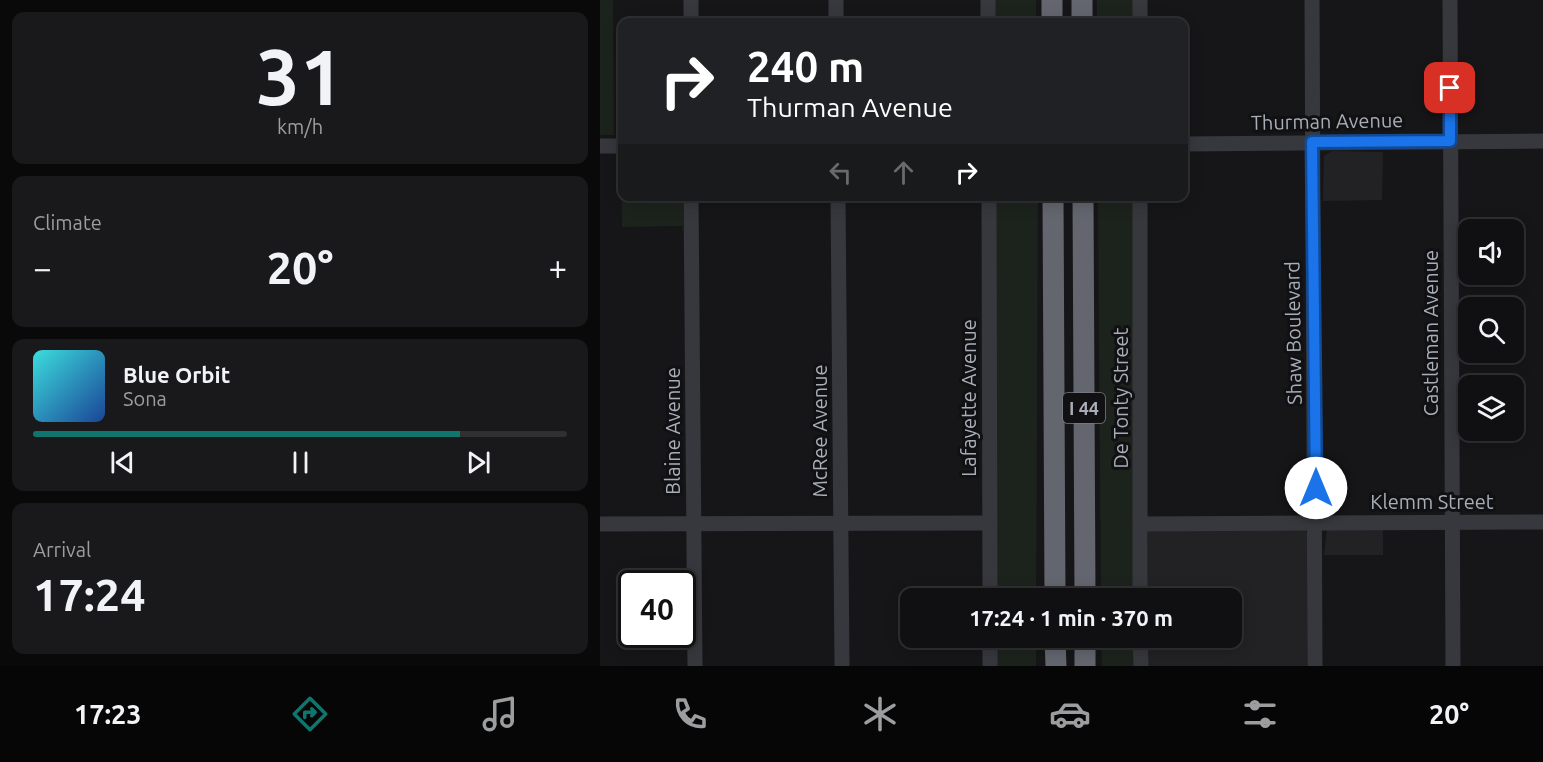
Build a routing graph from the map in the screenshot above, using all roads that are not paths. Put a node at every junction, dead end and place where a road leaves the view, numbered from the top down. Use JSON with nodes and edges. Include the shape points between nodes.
{"nodes":[{"id":1,"x":691,"y":0,"type":"edge"},
{"id":2,"x":836,"y":0,"type":"edge"},
{"id":3,"x":988,"y":0,"type":"edge"},
{"id":4,"x":1052,"y":0,"type":"edge"},
{"id":5,"x":1082,"y":0,"type":"edge"},
{"id":6,"x":1140,"y":0,"type":"edge"},
{"id":7,"x":1312,"y":0,"type":"edge"},
{"id":8,"x":1450,"y":0,"type":"edge"},
{"id":9,"x":691,"y":18,"type":"edge"},
{"id":10,"x":836,"y":18,"type":"edge"},
{"id":11,"x":988,"y":18,"type":"edge"},
{"id":12,"x":1052,"y":18,"type":"edge"},
{"id":13,"x":1082,"y":18,"type":"edge"},
{"id":14,"x":1140,"y":18,"type":"edge"},
{"id":15,"x":1450,"y":141,"type":"junction"},
{"id":16,"x":1543,"y":141,"type":"edge"},
{"id":17,"x":1312,"y":142,"type":"junction"},
{"id":18,"x":1188,"y":144,"type":"edge"},
{"id":19,"x":600,"y":146,"type":"edge"},
{"id":20,"x":618,"y":146,"type":"edge"},
{"id":21,"x":691,"y":201,"type":"edge"},
{"id":22,"x":838,"y":201,"type":"edge"},
{"id":23,"x":989,"y":201,"type":"edge"},
{"id":24,"x":1053,"y":201,"type":"edge"},
{"id":25,"x":1083,"y":201,"type":"edge"},
{"id":26,"x":1140,"y":201,"type":"edge"},
{"id":27,"x":1316,"y":521,"type":"junction"},
{"id":28,"x":1452,"y":522,"type":"junction"},
{"id":29,"x":1543,"y":522,"type":"edge"},
{"id":30,"x":840,"y":523,"type":"junction"},
{"id":31,"x":990,"y":523,"type":"junction"},
{"id":32,"x":600,"y":524,"type":"edge"},
{"id":33,"x":694,"y":524,"type":"junction"},
{"id":34,"x":1141,"y":524,"type":"junction"},
{"id":35,"x":990,"y":588,"type":"edge"},
{"id":36,"x":1055,"y":588,"type":"edge"},
{"id":37,"x":1085,"y":588,"type":"edge"},
{"id":38,"x":1140,"y":588,"type":"edge"},
{"id":39,"x":990,"y":648,"type":"edge"},
{"id":40,"x":1055,"y":648,"type":"edge"},
{"id":41,"x":1085,"y":648,"type":"edge"},
{"id":42,"x":1140,"y":648,"type":"edge"},
{"id":43,"x":695,"y":666,"type":"edge"},
{"id":44,"x":842,"y":666,"type":"edge"},
{"id":45,"x":990,"y":666,"type":"edge"},
{"id":46,"x":1056,"y":666,"type":"edge"},
{"id":47,"x":1086,"y":666,"type":"edge"},
{"id":48,"x":1141,"y":666,"type":"edge"},
{"id":49,"x":1315,"y":666,"type":"edge"},
{"id":50,"x":1453,"y":666,"type":"edge"}],
"edges":[{"from":1,"to":9,"type":"street"},
{"from":2,"to":10,"type":"street"},
{"from":3,"to":11,"type":"street"},
{"from":4,"to":12,"type":"highway"},
{"from":5,"to":13,"type":"highway"},
{"from":6,"to":14,"type":"street"},
{"from":7,"to":17,"type":"street","name":"Shaw Boulevard"},
{"from":8,"to":15,"type":"street","name":"Castleman Avenue"},
{"from":15,"to":16,"type":"street","name":"Thurman Avenue"},
{"from":15,"to":17,"type":"street","name":"Thurman Avenue"},
{"from":15,"to":28,"type":"street","name":"Castleman Avenue"},
{"from":17,"to":18,"type":"street","name":"Thurman Avenue"},
{"from":17,"to":27,"type":"street","name":"Shaw Boulevard"},
{"from":19,"to":20,"type":"street"},
{"from":21,"to":33,"type":"street","name":"Blaine Avenue"},
{"from":22,"to":30,"type":"street","name":"McRee Avenue"},
{"from":23,"to":31,"type":"street","name":"Lafayette Avenue"},
{"from":24,"to":36,"type":"highway","number":"I 44"},
{"from":25,"to":37,"type":"highway","number":"I 44"},
{"from":26,"to":34,"type":"street","name":"De Tonty Street"},
{"from":27,"to":28,"type":"street","name":"Klemm Street"},
{"from":27,"to":34,"type":"street","name":"Klemm Street"},
{"from":27,"to":49,"type":"street","name":"Shaw Boulevard"},
{"from":28,"to":29,"type":"street","name":"Klemm Street"},
{"from":28,"to":50,"type":"street","name":"Castleman Avenue"},
{"from":30,"to":31,"type":"street"},
{"from":30,"to":33,"type":"street"},
{"from":30,"to":44,"type":"street","name":"McRee Avenue"},
{"from":31,"to":35,"type":"street","name":"Lafayette Avenue"},
{"from":32,"to":33,"type":"street"},
{"from":33,"to":43,"type":"street","name":"Blaine Avenue"},
{"from":34,"to":38,"type":"street","name":"De Tonty Street"},
{"from":39,"to":45,"type":"street"},
{"from":40,"to":46,"type":"highway"},
{"from":41,"to":47,"type":"highway"},
{"from":42,"to":48,"type":"street"}]}
